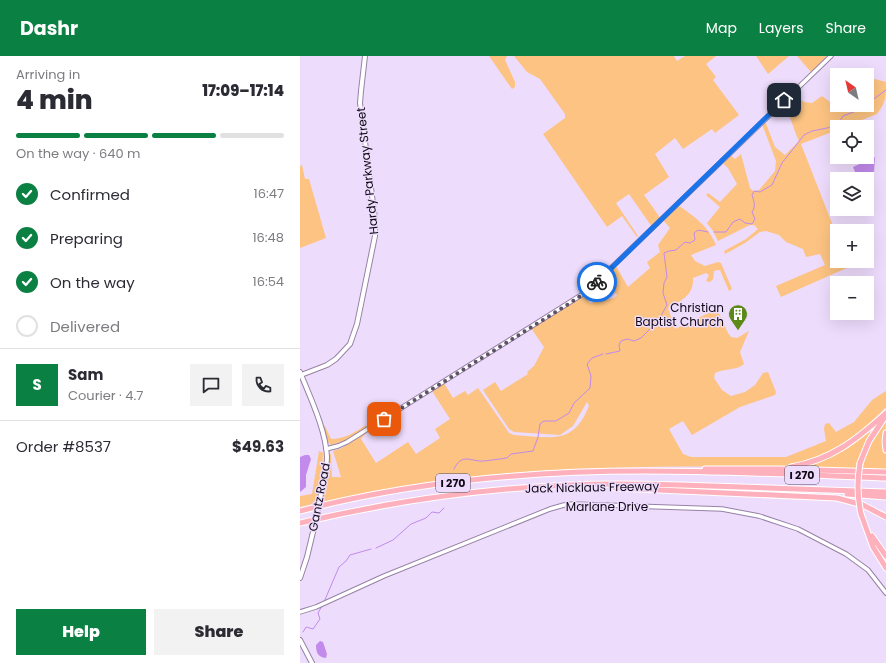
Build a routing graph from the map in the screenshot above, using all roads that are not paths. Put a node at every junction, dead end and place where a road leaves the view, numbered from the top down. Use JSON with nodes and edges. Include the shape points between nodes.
{"nodes":[{"id":1,"x":365,"y":56,"type":"edge"},
{"id":2,"x":831,"y":56,"type":"edge"},
{"id":3,"x":301,"y":373,"type":"edge"},
{"id":4,"x":886,"y":413,"type":"edge"},
{"id":5,"x":886,"y":417,"type":"edge"},
{"id":6,"x":886,"y":433,"type":"edge"},
{"id":7,"x":326,"y":449,"type":"junction"},
{"id":8,"x":886,"y":450,"type":"edge"},
{"id":9,"x":779,"y":469,"type":"junction"},
{"id":10,"x":669,"y":471,"type":"junction"},
{"id":11,"x":886,"y":472,"type":"edge"},
{"id":12,"x":886,"y":478,"type":"edge"},
{"id":13,"x":588,"y":484,"type":"junction"},
{"id":14,"x":837,"y":490,"type":"junction"},
{"id":15,"x":886,"y":492,"type":"edge"},
{"id":16,"x":886,"y":497,"type":"edge"},
{"id":17,"x":300,"y":511,"type":"edge"},
{"id":18,"x":886,"y":518,"type":"edge"},
{"id":19,"x":864,"y":521,"type":"junction"},
{"id":20,"x":300,"y":523,"type":"edge"},
{"id":21,"x":886,"y":556,"type":"edge"},
{"id":22,"x":886,"y":568,"type":"edge"},
{"id":23,"x":300,"y":578,"type":"edge"},
{"id":24,"x":886,"y":593,"type":"edge"},
{"id":25,"x":300,"y":612,"type":"edge"},
{"id":26,"x":300,"y":640,"type":"edge"},
{"id":27,"x":312,"y":663,"type":"edge"}],
"edges":[{"from":1,"to":3,"type":"main road","name":"Hardy Parkway Street","via":[[360,103],[375,219],[374,247],[352,340],[344,352],[331,363]]},
{"from":2,"to":7,"type":"street","via":[[586,292],[347,442]]},
{"from":3,"to":7,"type":"main road","name":"Gantz Road","via":[[319,421]]},
{"from":4,"to":9,"type":"highway","via":[[855,440],[835,453],[809,463]]},
{"from":5,"to":19,"type":"highway","bridge":true,"via":[[873,433],[860,463],[857,495]]},
{"from":6,"to":8,"type":"highway"},
{"from":7,"to":23,"type":"main road","name":"Gantz Road","bridge":true,"via":[[327,460],[321,494]]},
{"from":9,"to":10,"type":"highway","via":[[700,468]]},
{"from":9,"to":11,"type":"highway"},
{"from":10,"to":12,"type":"highway","name":"Jack Nicklaus Freeway","number":"I 270"},
{"from":10,"to":17,"type":"highway","name":"Jack Nicklaus Freeway","number":"I 270","via":[[583,472],[486,479],[382,494]]},
{"from":13,"to":14,"type":"highway","name":"Jack Nicklaus Freeway","number":"I 270"},
{"from":13,"to":18,"type":"highway","via":[[675,491],[837,498],[863,505]]},
{"from":13,"to":20,"type":"highway","name":"Jack Nicklaus Freeway","number":"I 270","via":[[448,496]]},
{"from":14,"to":15,"type":"highway","name":"Jack Nicklaus Freeway","number":"I 270"},
{"from":14,"to":16,"type":"highway","via":[[843,493]]},
{"from":19,"to":21,"type":"highway"},
{"from":19,"to":22,"type":"highway","via":[[873,547]]},
{"from":24,"to":25,"type":"street","name":"Marlane Drive","via":[[868,570],[850,556],[798,529],[763,517],[722,509],[573,504],[550,509]]},
{"from":26,"to":27,"type":"main road"}]}
